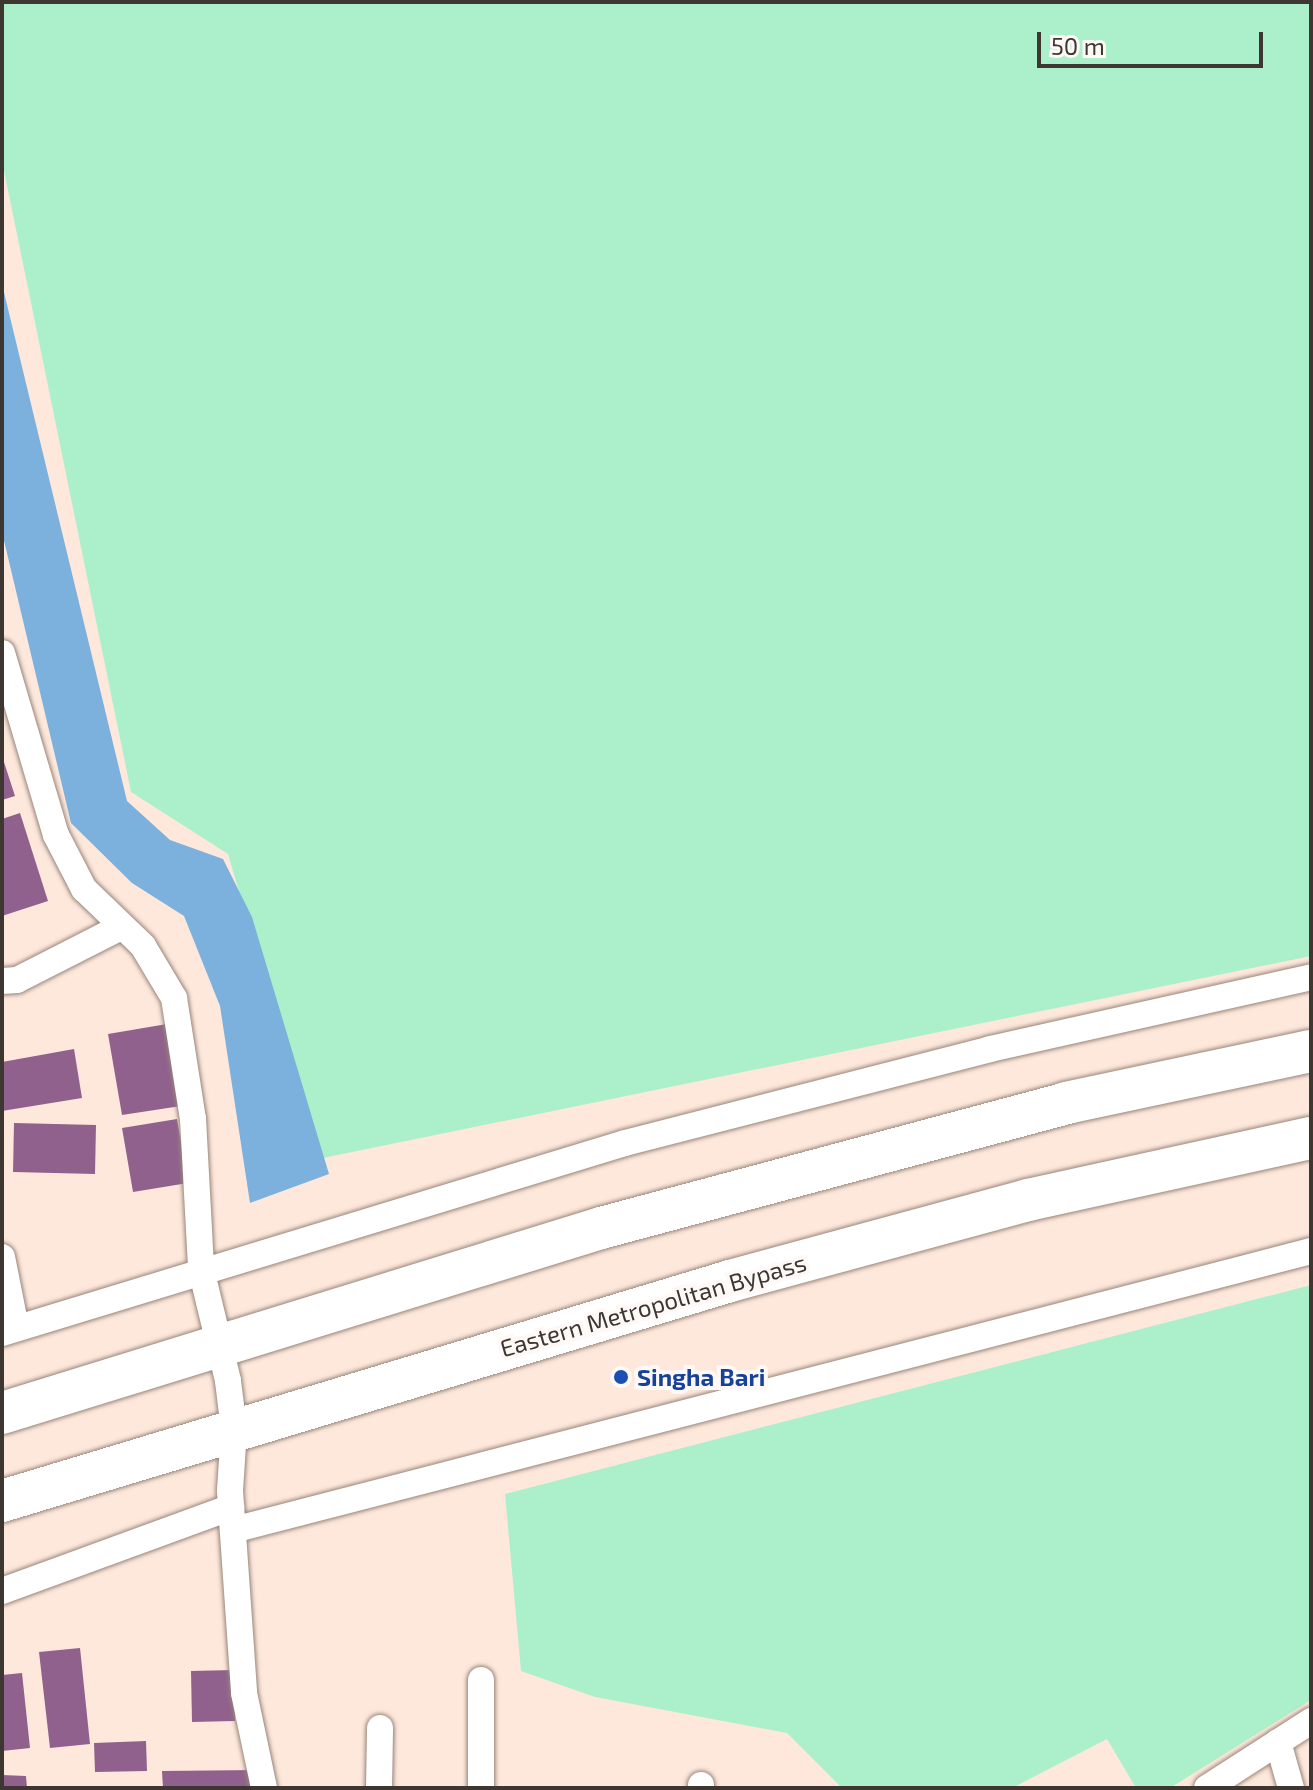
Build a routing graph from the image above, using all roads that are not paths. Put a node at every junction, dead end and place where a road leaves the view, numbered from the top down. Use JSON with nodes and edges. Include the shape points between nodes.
{"nodes":[{"id":1,"x":4,"y":667,"type":"edge"},
{"id":2,"x":121,"y":927,"type":"junction"},
{"id":3,"x":1311,"y":977,"type":"edge"},
{"id":4,"x":2,"y":981,"type":"edge"},
{"id":5,"x":1311,"y":1051,"type":"edge"},
{"id":6,"x":1311,"y":1138,"type":"edge"},
{"id":7,"x":1311,"y":1251,"type":"edge"},
{"id":8,"x":2,"y":1257,"type":"edge"},
{"id":9,"x":201,"y":1269,"type":"junction"},
{"id":10,"x":9,"y":1330,"type":"edge"},
{"id":11,"x":218,"y":1345,"type":"junction"},
{"id":12,"x":2,"y":1413,"type":"edge"},
{"id":13,"x":234,"y":1430,"type":"junction"},
{"id":14,"x":2,"y":1501,"type":"edge"},
{"id":15,"x":232,"y":1518,"type":"junction"},
{"id":16,"x":2,"y":1591,"type":"edge"},
{"id":17,"x":481,"y":1680,"type":"dead end"},
{"id":18,"x":1311,"y":1721,"type":"edge"},
{"id":19,"x":380,"y":1728,"type":"dead end"},
{"id":20,"x":1278,"y":1742,"type":"junction"},
{"id":21,"x":264,"y":1788,"type":"edge"},
{"id":22,"x":379,"y":1788,"type":"edge"},
{"id":23,"x":481,"y":1788,"type":"edge"},
{"id":24,"x":1207,"y":1788,"type":"edge"},
{"id":25,"x":1291,"y":1788,"type":"edge"}],
"edges":[{"from":1,"to":2,"type":"street","via":[[56,835],[84,889]]},
{"from":2,"to":4,"type":"street","via":[[17,980]]},
{"from":2,"to":9,"type":"street","via":[[143,946],[174,998],[193,1119]]},
{"from":3,"to":9,"type":"street","via":[[990,1049],[640,1139]]},
{"from":5,"to":11,"type":"main road","via":[[1066,1103],[601,1228]]},
{"from":6,"to":13,"type":"main road","name":"Eastern Metropolitan Bypass","via":[[1013,1204],[730,1281]]},
{"from":7,"to":15,"type":"street"},
{"from":8,"to":10,"type":"street"},
{"from":9,"to":10,"type":"street"},
{"from":9,"to":11,"type":"street"},
{"from":11,"to":12,"type":"main road"},
{"from":11,"to":13,"type":"street"},
{"from":13,"to":14,"type":"main road","name":"Eastern Metropolitan Bypass"},
{"from":13,"to":15,"type":"street"},
{"from":15,"to":16,"type":"street"},
{"from":15,"to":21,"type":"street","via":[[246,1719]]},
{"from":17,"to":23,"type":"street"},
{"from":18,"to":20,"type":"street"},
{"from":19,"to":22,"type":"street"},
{"from":20,"to":24,"type":"street"},
{"from":20,"to":25,"type":"street"}]}
